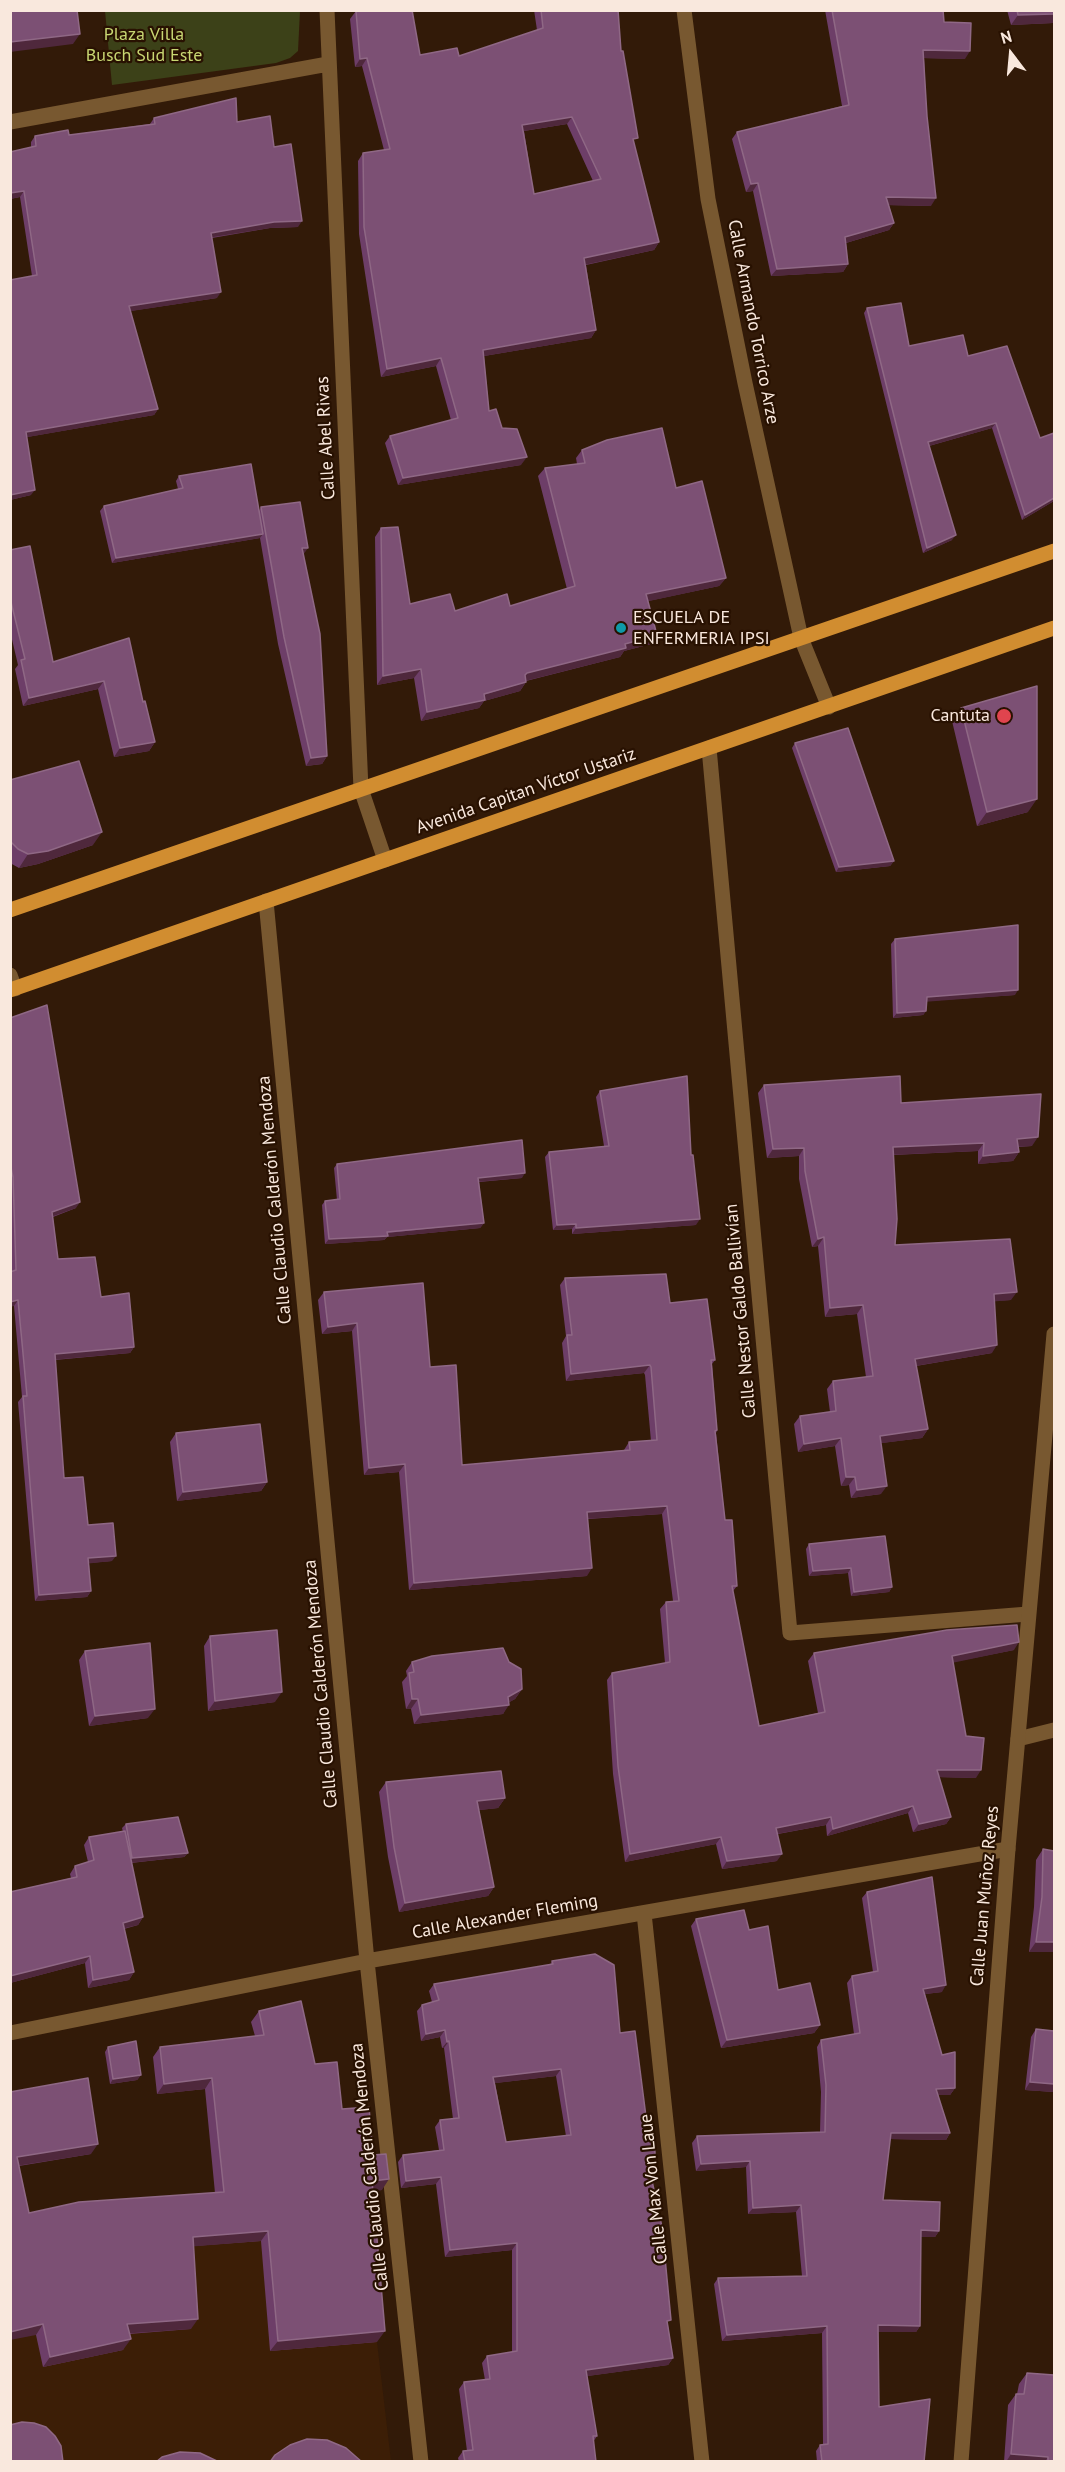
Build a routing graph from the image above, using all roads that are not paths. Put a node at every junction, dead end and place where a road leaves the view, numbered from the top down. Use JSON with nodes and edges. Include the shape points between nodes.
{"nodes":[{"id":1,"x":684,"y":10,"type":"edge"},
{"id":2,"x":328,"y":11,"type":"edge"},
{"id":3,"x":328,"y":64,"type":"junction"},
{"id":4,"x":10,"y":122,"type":"edge"},
{"id":5,"x":1054,"y":550,"type":"edge"},
{"id":6,"x":1054,"y":628,"type":"edge"},
{"id":7,"x":801,"y":638,"type":"junction"},
{"id":8,"x":829,"y":707,"type":"junction"},
{"id":9,"x":709,"y":748,"type":"junction"},
{"id":10,"x":362,"y":789,"type":"junction"},
{"id":11,"x":385,"y":860,"type":"junction"},
{"id":12,"x":266,"y":901,"type":"junction"},
{"id":13,"x":10,"y":910,"type":"edge"},
{"id":14,"x":12,"y":985,"type":"edge"},
{"id":15,"x":1054,"y":1334,"type":"edge"},
{"id":16,"x":1052,"y":1390,"type":"edge"},
{"id":17,"x":1028,"y":1614,"type":"junction"},
{"id":18,"x":1054,"y":1730,"type":"edge"},
{"id":19,"x":1018,"y":1738,"type":"junction"},
{"id":20,"x":1008,"y":1849,"type":"junction"},
{"id":21,"x":644,"y":1912,"type":"junction"},
{"id":22,"x":367,"y":1961,"type":"junction"},
{"id":23,"x":10,"y":2033,"type":"edge"},
{"id":24,"x":421,"y":2462,"type":"edge"},
{"id":25,"x":702,"y":2462,"type":"edge"},
{"id":26,"x":961,"y":2462,"type":"edge"}],
"edges":[{"from":1,"to":7,"type":"street","name":"Calle Armando Torrico Arze","via":[[708,199]]},
{"from":2,"to":3,"type":"street","name":"Calle Abel Rivas"},
{"from":3,"to":4,"type":"street"},
{"from":3,"to":10,"type":"street","name":"Calle Abel Rivas"},
{"from":5,"to":7,"type":"main road"},
{"from":6,"to":8,"type":"main road","name":"Avenida Capitan Víctor Ustariz"},
{"from":7,"to":8,"type":"street","name":"Calle Armando Torrico Arze"},
{"from":7,"to":10,"type":"main road"},
{"from":8,"to":9,"type":"main road","name":"Avenida Capitan Víctor Ustariz"},
{"from":9,"to":11,"type":"main road","name":"Avenida Capitan Víctor Ustariz"},
{"from":9,"to":17,"type":"street","name":"Calle Nestor Galdo Ballivían","via":[[790,1633]]},
{"from":10,"to":11,"type":"street","name":"Calle Abel Rivas"},
{"from":10,"to":13,"type":"main road"},
{"from":11,"to":12,"type":"main road","name":"Avenida Capitan Víctor Ustariz"},
{"from":12,"to":14,"type":"main road","name":"Avenida Capitan Víctor Ustariz"},
{"from":12,"to":22,"type":"street","name":"Calle Claudio Calderón Mendoza"},
{"from":15,"to":16,"type":"street","name":"Calle Juan Muñoz Reyes"},
{"from":16,"to":17,"type":"street","name":"Calle Juan Muñoz Reyes"},
{"from":17,"to":19,"type":"street","name":"Calle Juan Muñoz Reyes"},
{"from":18,"to":19,"type":"street"},
{"from":19,"to":20,"type":"street","name":"Calle Juan Muñoz Reyes"},
{"from":20,"to":21,"type":"street","name":"Calle Alexander Fleming"},
{"from":20,"to":26,"type":"street","name":"Calle Juan Muñoz Reyes"},
{"from":21,"to":22,"type":"street","name":"Calle Alexander Fleming"},
{"from":21,"to":25,"type":"street","name":"Calle Max Von Laue"},
{"from":22,"to":23,"type":"street","name":"Calle Alexander Fleming"},
{"from":22,"to":24,"type":"street","name":"Calle Claudio Calderón Mendoza"}]}
